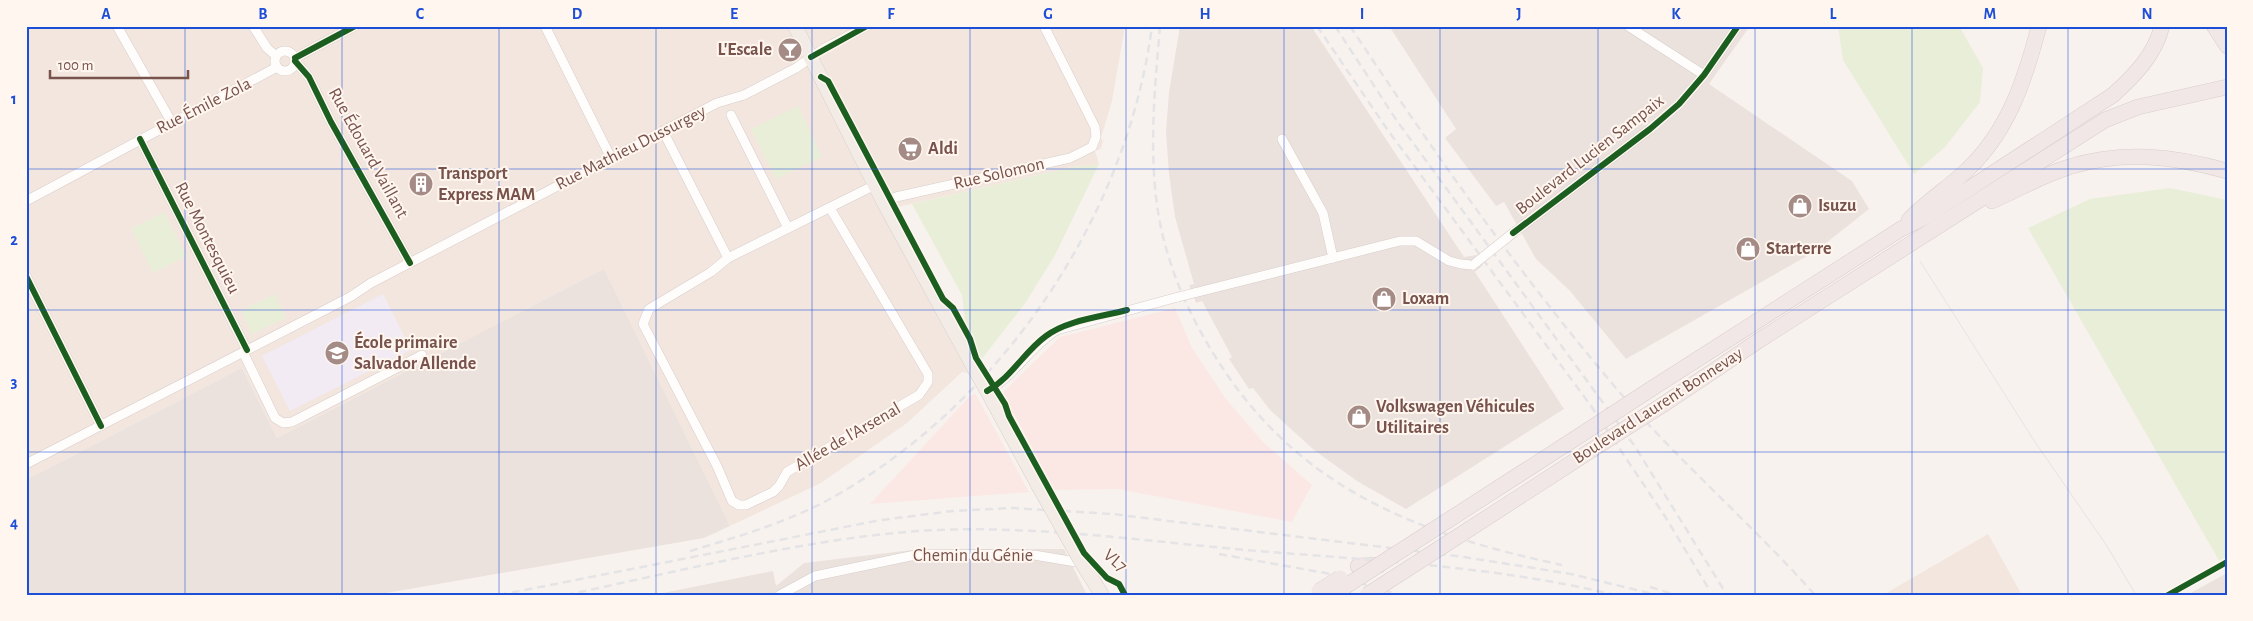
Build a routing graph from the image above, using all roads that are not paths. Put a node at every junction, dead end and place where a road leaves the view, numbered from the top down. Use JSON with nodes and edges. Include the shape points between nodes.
{"nodes":[{"id":1,"x":117,"y":26,"type":"edge"},
{"id":2,"x":253,"y":26,"type":"edge"},
{"id":3,"x":546,"y":26,"type":"edge"},
{"id":4,"x":795,"y":26,"type":"edge"},
{"id":5,"x":867,"y":26,"type":"edge"},
{"id":6,"x":1044,"y":26,"type":"edge"},
{"id":7,"x":1628,"y":26,"type":"edge"},
{"id":8,"x":1738,"y":26,"type":"edge"},
{"id":9,"x":2039,"y":26,"type":"edge"},
{"id":10,"x":2162,"y":26,"type":"edge"},
{"id":11,"x":2214,"y":26,"type":"edge"},
{"id":12,"x":353,"y":27,"type":"edge"},
{"id":13,"x":2227,"y":46,"type":"edge"},
{"id":14,"x":276,"y":56,"type":"junction"},
{"id":15,"x":811,"y":57,"type":"junction"},
{"id":16,"x":295,"y":59,"type":"junction"},
{"id":17,"x":277,"y":67,"type":"junction"},
{"id":18,"x":1704,"y":76,"type":"junction"},
{"id":19,"x":2227,"y":87,"type":"edge"},
{"id":20,"x":731,"y":115,"type":"dead end"},
{"id":21,"x":172,"y":123,"type":"junction"},
{"id":22,"x":663,"y":131,"type":"junction"},
{"id":23,"x":140,"y":139,"type":"junction"},
{"id":24,"x":1282,"y":139,"type":"dead end"},
{"id":25,"x":611,"y":158,"type":"junction"},
{"id":26,"x":2227,"y":172,"type":"edge"},
{"id":27,"x":875,"y":185,"type":"junction"},
{"id":28,"x":26,"y":202,"type":"edge"},
{"id":29,"x":884,"y":203,"type":"junction"},
{"id":30,"x":830,"y":208,"type":"junction"},
{"id":31,"x":1949,"y":219,"type":"junction"},
{"id":32,"x":788,"y":228,"type":"junction"},
{"id":33,"x":1901,"y":229,"type":"junction"},
{"id":34,"x":728,"y":258,"type":"junction"},
{"id":35,"x":1333,"y":258,"type":"junction"},
{"id":36,"x":410,"y":263,"type":"junction"},
{"id":37,"x":26,"y":276,"type":"edge"},
{"id":38,"x":245,"y":351,"type":"junction"},
{"id":39,"x":422,"y":355,"type":"dead end"},
{"id":40,"x":986,"y":390,"type":"junction"},
{"id":41,"x":101,"y":426,"type":"junction"},
{"id":42,"x":26,"y":464,"type":"edge"},
{"id":43,"x":1477,"y":529,"type":"junction"},
{"id":44,"x":1082,"y":563,"type":"junction"},
{"id":45,"x":1323,"y":594,"type":"edge"},
{"id":46,"x":780,"y":595,"type":"edge"},
{"id":47,"x":1093,"y":595,"type":"edge"},
{"id":48,"x":1102,"y":595,"type":"edge"},
{"id":49,"x":1367,"y":595,"type":"edge"},
{"id":50,"x":1382,"y":595,"type":"edge"}],
"edges":[{"from":1,"to":21,"type":"street"},
{"from":2,"to":14,"type":"street"},
{"from":3,"to":25,"type":"street"},
{"from":4,"to":15,"type":"main road"},
{"from":5,"to":15,"type":"street","name":"Rue Mathieu Dussurgey"},
{"from":6,"to":29,"type":"street","name":"Rue Solomon","via":[[1095,127],[1092,147],[1076,156],[896,197]]},
{"from":7,"to":18,"type":"street"},
{"from":8,"to":18,"type":"street","name":"Boulevard Lucien Sampaix"},
{"from":9,"to":33,"type":"highway","via":[[2018,95],[1990,144],[1967,170],[1921,207]]},
{"from":10,"to":33,"type":"highway","via":[[2149,56],[2134,76],[2113,95],[1927,216]]},
{"from":11,"to":13,"type":"highway"},
{"from":12,"to":16,"type":"street","name":"Rue Émile Zola"},
{"from":14,"to":16,"type":"street","via":[[284,51]]},
{"from":14,"to":17,"type":"street"},
{"from":15,"to":22,"type":"street","name":"Rue Mathieu Dussurgey","via":[[744,95],[717,103]]},
{"from":15,"to":27,"type":"main road"},
{"from":16,"to":17,"type":"street","name":"Rue Émile Zola","via":[[291,69]]},
{"from":16,"to":36,"type":"street","name":"Rue Édouard Vaillant","via":[[309,77]]},
{"from":17,"to":21,"type":"street","name":"Rue Émile Zola"},
{"from":18,"to":35,"type":"street","name":"Boulevard Lucien Sampaix","bridge":true,"via":[[1650,130],[1473,265],[1448,261],[1416,241],[1400,241]]},
{"from":19,"to":31,"type":"highway","via":[[2138,107],[2113,116]]},
{"from":20,"to":32,"type":"street"},
{"from":21,"to":23,"type":"street","name":"Rue Émile Zola"},
{"from":22,"to":25,"type":"street","name":"Rue Mathieu Dussurgey"},
{"from":22,"to":34,"type":"street"},
{"from":23,"to":28,"type":"street","name":"Rue Émile Zola"},
{"from":23,"to":38,"type":"street","name":"Rue Montesquieu"},
{"from":24,"to":35,"type":"street","via":[[1323,213]]},
{"from":25,"to":36,"type":"street","name":"Rue Mathieu Dussurgey"},
{"from":26,"to":31,"type":"highway","via":[[2152,156],[2092,161],[2040,178]]},
{"from":27,"to":29,"type":"main road"},
{"from":27,"to":30,"type":"street","name":"Allée de l'Arsenal"},
{"from":29,"to":40,"type":"main road","bridge":true},
{"from":30,"to":32,"type":"street","name":"Allée de l'Arsenal"},
{"from":30,"to":34,"type":"street","name":"Allée de l'Arsenal","via":[[928,374],[928,382],[919,395],[787,472],[773,492],[746,505],[732,501],[643,324],[649,309],[711,272]]},
{"from":31,"to":43,"type":"highway","name":"Boulevard Laurent Bonnevay","bridge":true,"via":[[1546,479]]},
{"from":32,"to":34,"type":"street","name":"Allée de l'Arsenal"},
{"from":33,"to":45,"type":"highway","name":"Boulevard Laurent Bonnevay","bridge":true,"via":[[1379,565]]},
{"from":35,"to":40,"type":"street","name":"Boulevard Lucien Sampaix","bridge":true,"via":[[1057,330],[1046,336],[1002,381]]},
{"from":36,"to":38,"type":"street","name":"Rue Mathieu Dussurgey"},
{"from":37,"to":41,"type":"street"},
{"from":38,"to":39,"type":"street","name":"Rue Montesquieu","via":[[275,418],[283,423],[292,422]]},
{"from":38,"to":41,"type":"street","name":"Rue Mathieu Dussurgey"},
{"from":40,"to":44,"type":"main road","bridge":true},
{"from":41,"to":42,"type":"street","name":"Rue Mathieu Dussurgey"},
{"from":43,"to":49,"type":"highway","name":"Boulevard Laurent Bonnevay","bridge":true},
{"from":43,"to":50,"type":"highway"},
{"from":44,"to":46,"type":"street","name":"Chemin du Génie","via":[[1034,555],[920,554],[815,576]]},
{"from":44,"to":47,"type":"main road"},
{"from":44,"to":48,"type":"main road"}]}
